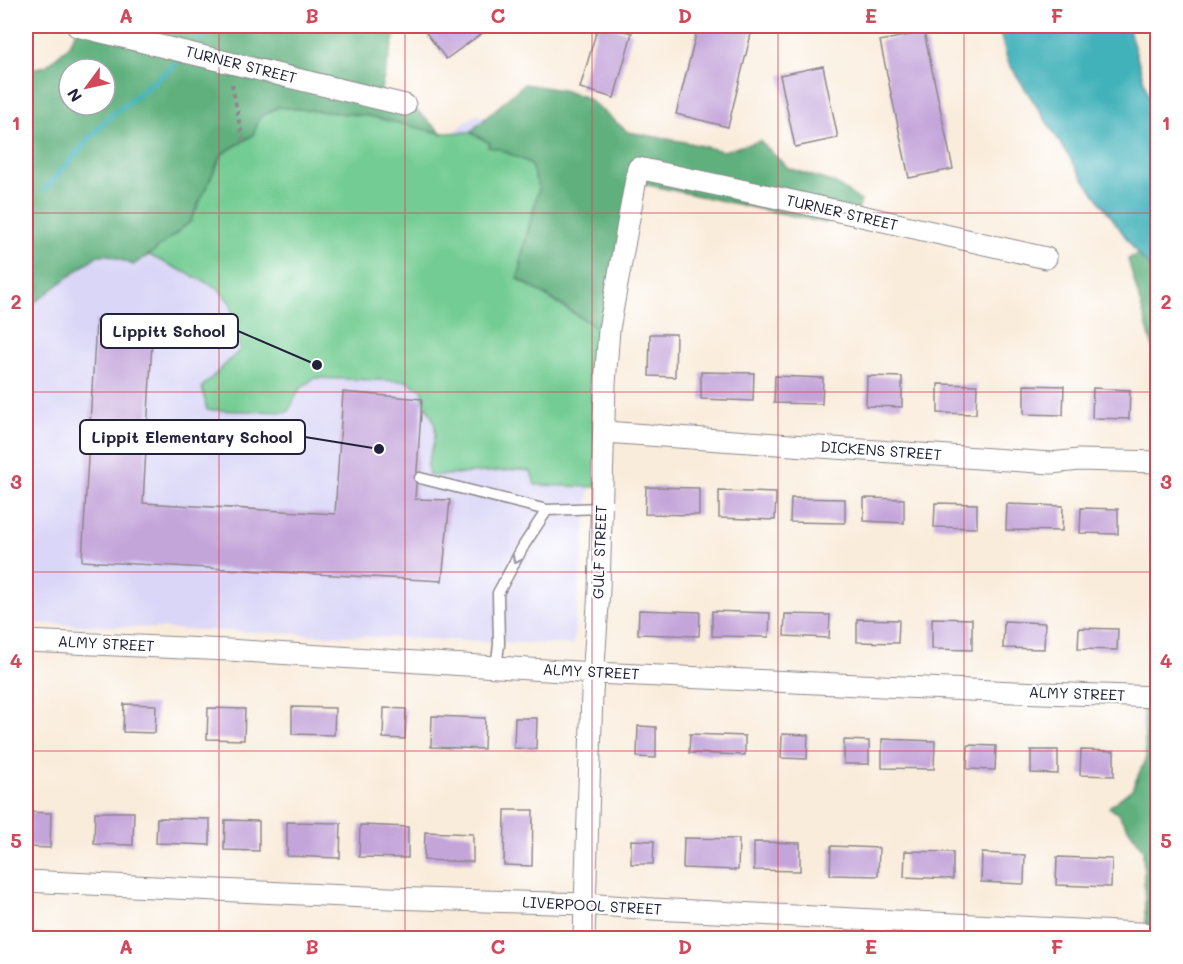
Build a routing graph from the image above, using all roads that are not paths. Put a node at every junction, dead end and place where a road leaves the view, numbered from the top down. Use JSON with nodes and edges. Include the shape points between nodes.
{"nodes":[{"id":1,"x":77,"y":26,"type":"edge"},
{"id":2,"x":405,"y":105,"type":"dead end"},
{"id":3,"x":638,"y":168,"type":"joint"},
{"id":4,"x":1046,"y":258,"type":"dead end"},
{"id":5,"x":604,"y":432,"type":"junction"},
{"id":6,"x":1158,"y":462,"type":"edge"},
{"id":7,"x":420,"y":478,"type":"dead end"},
{"id":8,"x":601,"y":508,"type":"junction"},
{"id":9,"x":547,"y":510,"type":"junction"},
{"id":10,"x":26,"y":641,"type":"edge"},
{"id":11,"x":496,"y":667,"type":"junction"},
{"id":12,"x":594,"y":673,"type":"junction"},
{"id":13,"x":1158,"y":697,"type":"edge"},
{"id":14,"x":26,"y":881,"type":"edge"},
{"id":15,"x":585,"y":904,"type":"junction"},
{"id":16,"x":1158,"y":934,"type":"edge"},
{"id":17,"x":584,"y":939,"type":"edge"}],
"edges":[{"from":1,"to":2,"type":"street","name":"TURNER STREET"},
{"from":3,"to":4,"type":"street","name":"TURNER STREET"},
{"from":3,"to":5,"type":"street","name":"GULF STREET","via":[[609,329]]},
{"from":5,"to":6,"type":"street","name":"DICKENS STREET","via":[[1051,463]]},
{"from":5,"to":8,"type":"street","name":"GULF STREET"},
{"from":7,"to":9,"type":"lane"},
{"from":8,"to":9,"type":"lane"},
{"from":8,"to":12,"type":"street","name":"GULF STREET"},
{"from":9,"to":11,"type":"lane","one_way":true,"via":[[498,592]]},
{"from":10,"to":11,"type":"street","name":"ALMY STREET"},
{"from":11,"to":12,"type":"street","name":"ALMY STREET"},
{"from":12,"to":13,"type":"street","name":"ALMY STREET"},
{"from":12,"to":15,"type":"street","name":"GULF STREET"},
{"from":14,"to":15,"type":"street","name":"LIVERPOOL STREET"},
{"from":15,"to":16,"type":"street","name":"LIVERPOOL STREET"},
{"from":15,"to":17,"type":"street","name":"GULF STREET"}]}
